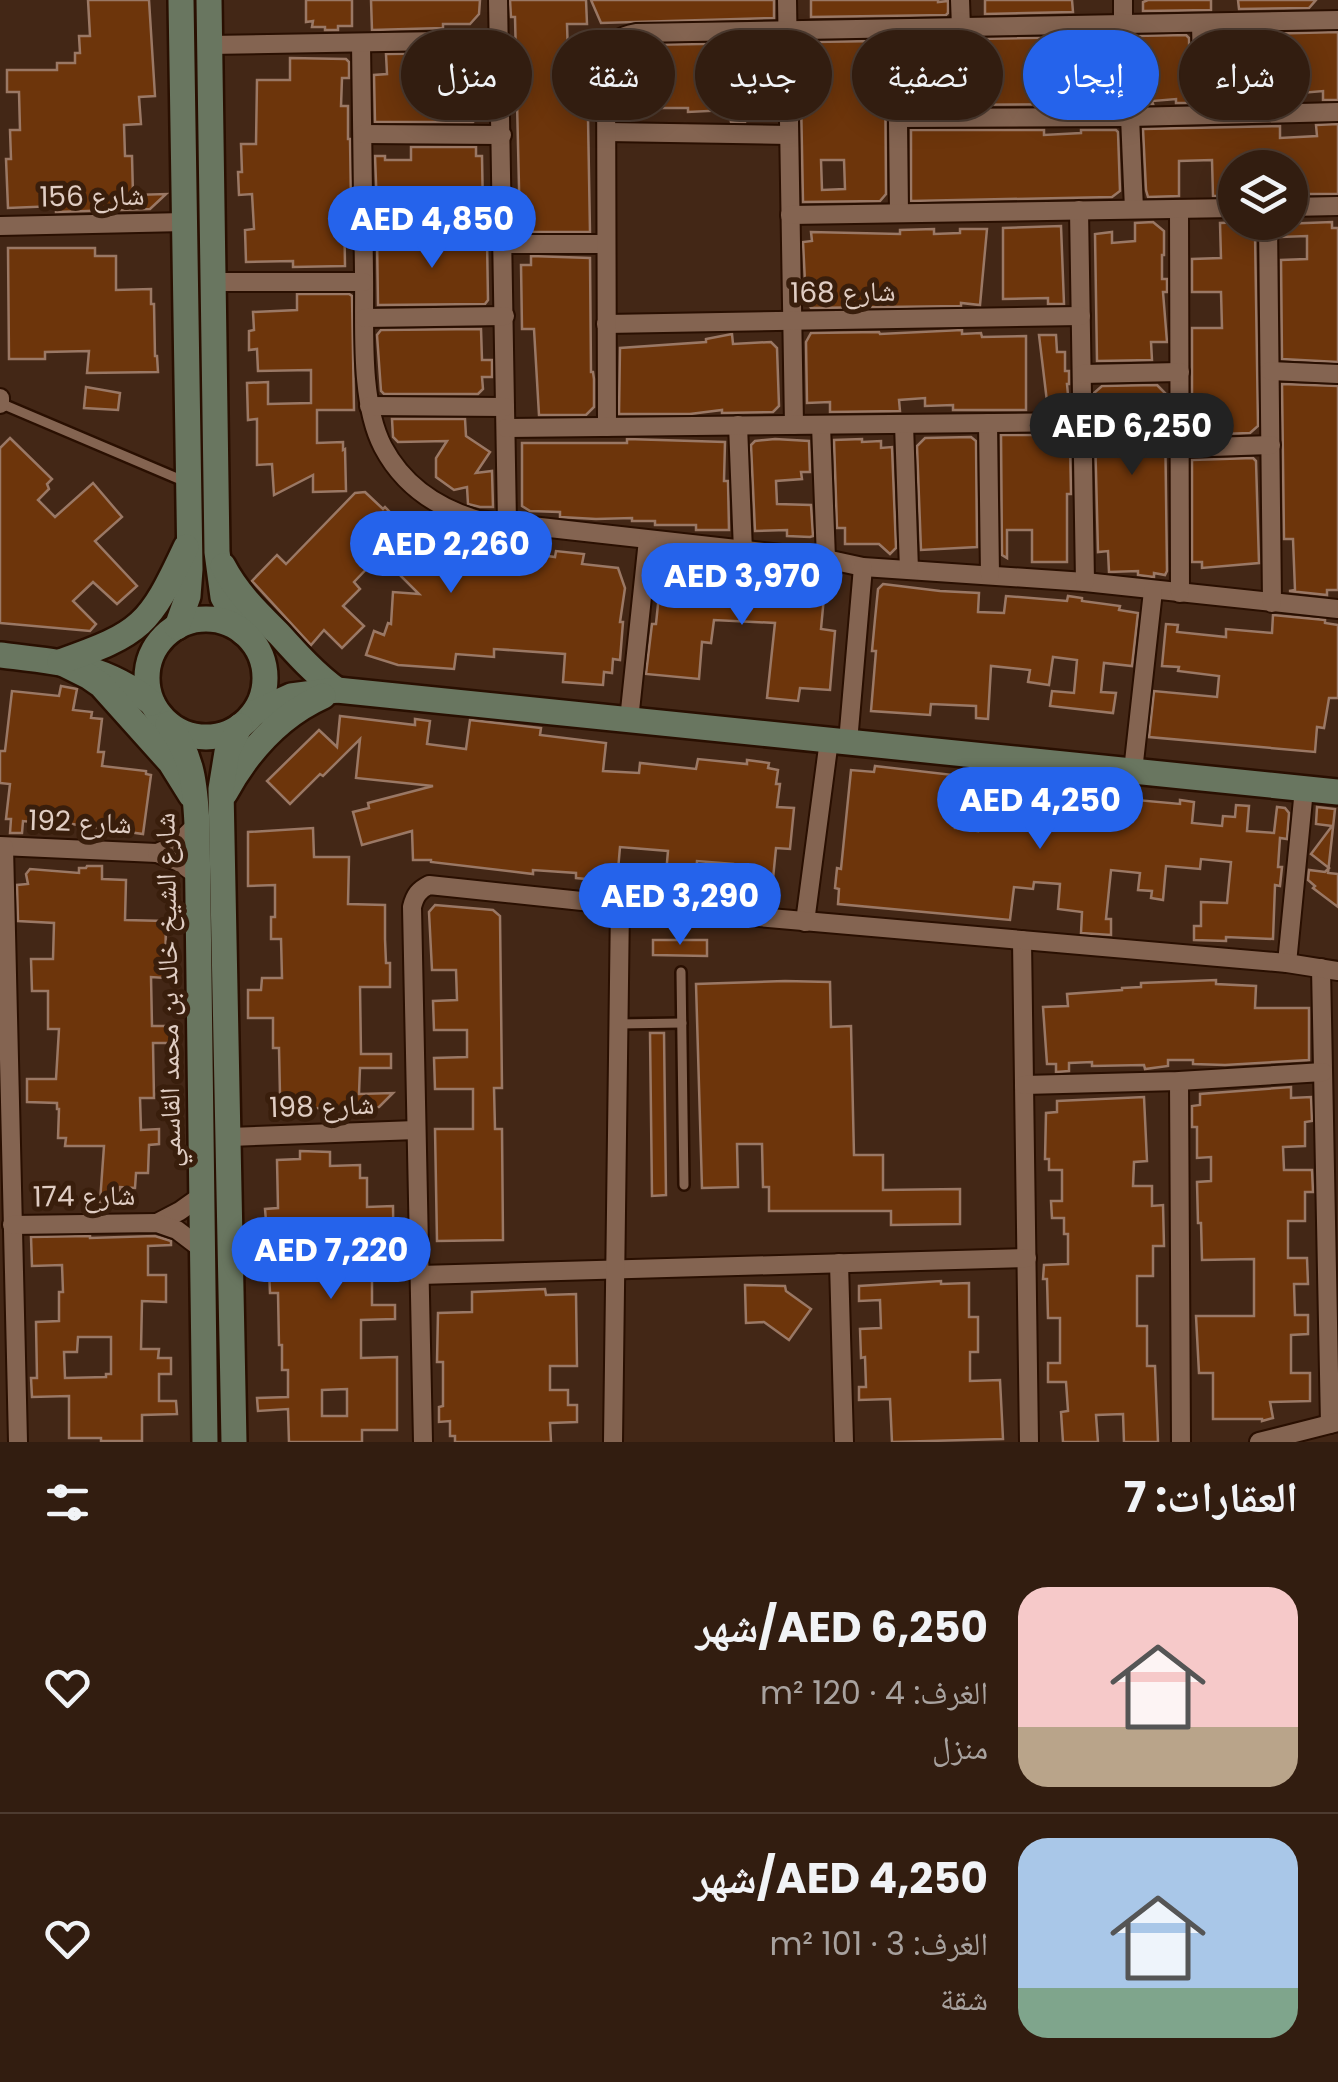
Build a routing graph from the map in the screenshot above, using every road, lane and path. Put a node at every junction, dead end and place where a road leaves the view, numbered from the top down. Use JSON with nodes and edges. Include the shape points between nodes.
{"nodes":[{"id":1,"x":182,"y":0,"type":"edge"},
{"id":2,"x":209,"y":0,"type":"edge"},
{"id":3,"x":498,"y":0,"type":"edge"},
{"id":4,"x":787,"y":0,"type":"edge"},
{"id":5,"x":960,"y":0,"type":"edge"},
{"id":6,"x":1123,"y":0,"type":"edge"},
{"id":7,"x":1322,"y":0,"type":"edge"},
{"id":8,"x":1330,"y":20,"type":"edge"},
{"id":9,"x":1201,"y":23,"type":"junction"},
{"id":10,"x":1123,"y":24,"type":"junction"},
{"id":11,"x":961,"y":28,"type":"junction"},
{"id":12,"x":499,"y":30,"type":"edge"},
{"id":13,"x":788,"y":30,"type":"edge"},
{"id":14,"x":897,"y":30,"type":"edge"},
{"id":15,"x":1201,"y":30,"type":"edge"},
{"id":16,"x":695,"y":32,"type":"edge"},
{"id":17,"x":401,"y":41,"type":"edge"},
{"id":18,"x":361,"y":42,"type":"junction"},
{"id":19,"x":209,"y":45,"type":"junction"},
{"id":20,"x":1338,"y":112,"type":"edge"},
{"id":21,"x":1310,"y":113,"type":"edge"},
{"id":22,"x":502,"y":120,"type":"edge"},
{"id":23,"x":789,"y":120,"type":"edge"},
{"id":24,"x":898,"y":120,"type":"edge"},
{"id":25,"x":1130,"y":120,"type":"edge"},
{"id":26,"x":607,"y":132,"type":"junction"},
{"id":27,"x":362,"y":134,"type":"junction"},
{"id":28,"x":502,"y":135,"type":"junction"},
{"id":29,"x":789,"y":135,"type":"junction"},
{"id":30,"x":1338,"y":206,"type":"edge"},
{"id":31,"x":1308,"y":207,"type":"edge"},
{"id":32,"x":1179,"y":208,"type":"junction"},
{"id":33,"x":1218,"y":208,"type":"edge"},
{"id":34,"x":1134,"y":209,"type":"junction"},
{"id":35,"x":1079,"y":210,"type":"junction"},
{"id":36,"x":898,"y":213,"type":"junction"},
{"id":37,"x":790,"y":214,"type":"junction"},
{"id":38,"x":184,"y":222,"type":"junction"},
{"id":39,"x":503,"y":224,"type":"junction"},
{"id":40,"x":0,"y":226,"type":"edge"},
{"id":41,"x":363,"y":226,"type":"junction"},
{"id":42,"x":1268,"y":240,"type":"edge"},
{"id":43,"x":504,"y":244,"type":"junction"},
{"id":44,"x":606,"y":244,"type":"junction"},
{"id":45,"x":213,"y":282,"type":"junction"},
{"id":46,"x":364,"y":282,"type":"junction"},
{"id":47,"x":505,"y":316,"type":"junction"},
{"id":48,"x":1081,"y":316,"type":"junction"},
{"id":49,"x":365,"y":318,"type":"junction"},
{"id":50,"x":792,"y":321,"type":"junction"},
{"id":51,"x":606,"y":324,"type":"junction"},
{"id":52,"x":1270,"y":371,"type":"junction"},
{"id":53,"x":1180,"y":372,"type":"junction"},
{"id":54,"x":1082,"y":374,"type":"junction"},
{"id":55,"x":1338,"y":374,"type":"edge"},
{"id":56,"x":0,"y":402,"type":"edge"},
{"id":57,"x":369,"y":406,"type":"junction"},
{"id":58,"x":506,"y":407,"type":"junction"},
{"id":59,"x":1083,"y":422,"type":"junction"},
{"id":60,"x":988,"y":423,"type":"junction"},
{"id":61,"x":821,"y":424,"type":"junction"},
{"id":62,"x":904,"y":424,"type":"junction"},
{"id":63,"x":794,"y":425,"type":"junction"},
{"id":64,"x":738,"y":426,"type":"junction"},
{"id":65,"x":606,"y":427,"type":"junction"},
{"id":66,"x":506,"y":428,"type":"junction"},
{"id":67,"x":1270,"y":445,"type":"junction"},
{"id":68,"x":1180,"y":448,"type":"junction"},
{"id":69,"x":190,"y":483,"type":"junction"},
{"id":70,"x":507,"y":523,"type":"junction"},
{"id":71,"x":189,"y":540,"type":"junction"},
{"id":72,"x":648,"y":540,"type":"junction"},
{"id":73,"x":742,"y":550,"type":"junction"},
{"id":74,"x":217,"y":552,"type":"junction"},
{"id":75,"x":826,"y":559,"type":"junction"},
{"id":76,"x":863,"y":567,"type":"junction"},
{"id":77,"x":909,"y":570,"type":"junction"},
{"id":78,"x":990,"y":576,"type":"junction"},
{"id":79,"x":1086,"y":582,"type":"junction"},
{"id":80,"x":1153,"y":591,"type":"junction"},
{"id":81,"x":1180,"y":593,"type":"junction"},
{"id":82,"x":1272,"y":603,"type":"junction"},
{"id":83,"x":1338,"y":609,"type":"edge"},
{"id":84,"x":168,"y":634,"type":"junction"},
{"id":85,"x":250,"y":641,"type":"junction"},
{"id":86,"x":0,"y":655,"type":"edge"},
{"id":87,"x":60,"y":662,"type":"junction"},
{"id":88,"x":337,"y":690,"type":"junction"},
{"id":89,"x":152,"y":703,"type":"junction"},
{"id":90,"x":247,"y":720,"type":"junction"},
{"id":91,"x":629,"y":720,"type":"junction"},
{"id":92,"x":168,"y":724,"type":"junction"},
{"id":93,"x":838,"y":742,"type":"junction"},
{"id":94,"x":1133,"y":771,"type":"junction"},
{"id":95,"x":1304,"y":788,"type":"junction"},
{"id":96,"x":1338,"y":792,"type":"edge"},
{"id":97,"x":204,"y":809,"type":"junction"},
{"id":98,"x":2,"y":846,"type":"edge"},
{"id":99,"x":157,"y":853,"type":"junction"},
{"id":100,"x":198,"y":876,"type":"junction"},
{"id":101,"x":620,"y":906,"type":"junction"},
{"id":102,"x":805,"y":922,"type":"junction"},
{"id":103,"x":1022,"y":940,"type":"junction"},
{"id":104,"x":1287,"y":963,"type":"junction"},
{"id":105,"x":1330,"y":970,"type":"edge"},
{"id":106,"x":681,"y":972,"type":"dead end"},
{"id":107,"x":618,"y":1024,"type":"junction"},
{"id":108,"x":682,"y":1024,"type":"junction"},
{"id":109,"x":1323,"y":1072,"type":"junction"},
{"id":110,"x":1179,"y":1081,"type":"junction"},
{"id":111,"x":1024,"y":1085,"type":"junction"},
{"id":112,"x":416,"y":1130,"type":"junction"},
{"id":113,"x":230,"y":1137,"type":"junction"},
{"id":114,"x":1332,"y":1182,"type":"edge"},
{"id":115,"x":684,"y":1185,"type":"dead end"},
{"id":116,"x":202,"y":1196,"type":"junction"},
{"id":117,"x":156,"y":1223,"type":"junction"},
{"id":118,"x":12,"y":1225,"type":"junction"},
{"id":119,"x":1332,"y":1229,"type":"edge"},
{"id":120,"x":202,"y":1250,"type":"junction"},
{"id":121,"x":1027,"y":1258,"type":"junction"},
{"id":122,"x":839,"y":1264,"type":"junction"},
{"id":123,"x":615,"y":1270,"type":"junction"},
{"id":124,"x":419,"y":1275,"type":"junction"},
{"id":125,"x":7,"y":1285,"type":"edge"},
{"id":126,"x":8,"y":1382,"type":"edge"},
{"id":127,"x":1334,"y":1423,"type":"edge"},
{"id":128,"x":18,"y":1442,"type":"edge"},
{"id":129,"x":205,"y":1442,"type":"edge"},
{"id":130,"x":234,"y":1442,"type":"edge"},
{"id":131,"x":423,"y":1442,"type":"edge"},
{"id":132,"x":613,"y":1442,"type":"edge"},
{"id":133,"x":844,"y":1442,"type":"edge"},
{"id":134,"x":1029,"y":1442,"type":"edge"},
{"id":135,"x":1182,"y":1442,"type":"edge"},
{"id":136,"x":1259,"y":1442,"type":"edge"}],
"edges":[{"from":1,"to":38,"type":"main road"},
{"from":2,"to":19,"type":"main road"},
{"from":3,"to":12,"type":"street"},
{"from":4,"to":13,"type":"street"},
{"from":5,"to":11,"type":"street"},
{"from":6,"to":10,"type":"street"},
{"from":7,"to":8,"type":"street"},
{"from":8,"to":9,"type":"street"},
{"from":9,"to":10,"type":"street"},
{"from":9,"to":15,"type":"street"},
{"from":10,"to":11,"type":"street"},
{"from":11,"to":14,"type":"street"},
{"from":16,"to":26,"type":"street","via":[[620,37],[608,49]]},
{"from":17,"to":18,"type":"street"},
{"from":18,"to":19,"type":"street"},
{"from":18,"to":27,"type":"street"},
{"from":19,"to":45,"type":"main road"},
{"from":20,"to":21,"type":"street"},
{"from":22,"to":28,"type":"street"},
{"from":23,"to":29,"type":"street"},
{"from":24,"to":36,"type":"street"},
{"from":25,"to":34,"type":"street"},
{"from":26,"to":29,"type":"street"},
{"from":26,"to":44,"type":"street"},
{"from":27,"to":28,"type":"street"},
{"from":27,"to":41,"type":"street"},
{"from":28,"to":39,"type":"street"},
{"from":29,"to":37,"type":"street"},
{"from":30,"to":31,"type":"street"},
{"from":32,"to":33,"type":"street"},
{"from":32,"to":34,"type":"street"},
{"from":32,"to":53,"type":"street"},
{"from":34,"to":35,"type":"street"},
{"from":35,"to":36,"type":"street"},
{"from":35,"to":48,"type":"street"},
{"from":36,"to":37,"type":"street"},
{"from":37,"to":50,"type":"street"},
{"from":38,"to":40,"type":"street","name":"شارع 156"},
{"from":38,"to":69,"type":"main road"},
{"from":39,"to":41,"type":"street"},
{"from":39,"to":43,"type":"street"},
{"from":41,"to":46,"type":"street"},
{"from":42,"to":52,"type":"street"},
{"from":43,"to":44,"type":"street"},
{"from":43,"to":47,"type":"street"},
{"from":44,"to":51,"type":"street"},
{"from":45,"to":46,"type":"street"},
{"from":45,"to":74,"type":"main road"},
{"from":46,"to":49,"type":"street"},
{"from":47,"to":49,"type":"street"},
{"from":47,"to":58,"type":"street"},
{"from":48,"to":50,"type":"street","name":"شارع 168"},
{"from":48,"to":54,"type":"street"},
{"from":49,"to":57,"type":"street"},
{"from":50,"to":51,"type":"street","name":"شارع 168"},
{"from":50,"to":63,"type":"street"},
{"from":51,"to":65,"type":"street"},
{"from":52,"to":55,"type":"street"},
{"from":52,"to":67,"type":"street"},
{"from":53,"to":54,"type":"street"},
{"from":53,"to":68,"type":"street"},
{"from":54,"to":59,"type":"street"},
{"from":56,"to":69,"type":"lane"},
{"from":57,"to":58,"type":"street"},
{"from":57,"to":70,"type":"street","via":[[393,464],[422,494],[458,514]]},
{"from":58,"to":66,"type":"street"},
{"from":59,"to":60,"type":"street"},
{"from":59,"to":79,"type":"street"},
{"from":60,"to":62,"type":"street"},
{"from":60,"to":78,"type":"street"},
{"from":61,"to":62,"type":"street"},
{"from":61,"to":63,"type":"street"},
{"from":61,"to":75,"type":"street"},
{"from":62,"to":77,"type":"street"},
{"from":63,"to":64,"type":"street"},
{"from":64,"to":65,"type":"street"},
{"from":64,"to":73,"type":"street"},
{"from":65,"to":66,"type":"street"},
{"from":66,"to":70,"type":"street"},
{"from":67,"to":68,"type":"street"},
{"from":67,"to":82,"type":"street"},
{"from":68,"to":81,"type":"street"},
{"from":69,"to":71,"type":"main road"},
{"from":70,"to":72,"type":"street"},
{"from":71,"to":84,"type":"main road","via":[[185,606]]},
{"from":71,"to":87,"type":"main road","via":[[145,620],[114,642]]},
{"from":72,"to":73,"type":"street"},
{"from":72,"to":91,"type":"street"},
{"from":73,"to":75,"type":"street"},
{"from":74,"to":85,"type":"main road","via":[[223,597]]},
{"from":74,"to":88,"type":"main road","via":[[238,592]]},
{"from":75,"to":76,"type":"street"},
{"from":76,"to":77,"type":"street"},
{"from":76,"to":93,"type":"street"},
{"from":77,"to":78,"type":"street"},
{"from":78,"to":79,"type":"street"},
{"from":79,"to":80,"type":"street"},
{"from":80,"to":81,"type":"street"},
{"from":80,"to":94,"type":"street"},
{"from":81,"to":82,"type":"street"},
{"from":82,"to":83,"type":"street"},
{"from":84,"to":85,"type":"main road","via":[[192,620],[215,620]]},
{"from":84,"to":87,"type":"main road","via":[[111,658]]},
{"from":84,"to":89,"type":"main road","via":[[147,669]]},
{"from":85,"to":88,"type":"main road","via":[[281,666]]},
{"from":85,"to":90,"type":"main road","via":[[265,676],[261,699]]},
{"from":86,"to":87,"type":"main road"},
{"from":87,"to":89,"type":"main road","via":[[105,674]]},
{"from":87,"to":97,"type":"main road","via":[[101,685]]},
{"from":88,"to":90,"type":"main road","via":[[291,696]]},
{"from":88,"to":91,"type":"main road"},
{"from":88,"to":97,"type":"main road","via":[[266,735]]},
{"from":89,"to":92,"type":"main road"},
{"from":90,"to":92,"type":"main road","via":[[208,738]]},
{"from":90,"to":97,"type":"main road","name":"شارع الشيخ خالد بن محمد القاسمي"},
{"from":91,"to":93,"type":"main road"},
{"from":92,"to":97,"type":"main road","name":"شارع الشيخ خالد بن محمد القاسمي","via":[[187,753]]},
{"from":93,"to":94,"type":"main road"},
{"from":93,"to":102,"type":"street"},
{"from":94,"to":95,"type":"main road"},
{"from":95,"to":96,"type":"main road"},
{"from":95,"to":104,"type":"street"},
{"from":97,"to":99,"type":"street","name":"شارع 192","via":[[176,845]]},
{"from":97,"to":100,"type":"main road","name":"شارع الشيخ خالد بن محمد القاسمي"},
{"from":97,"to":113,"type":"main road","name":"شارع الشيخ خالد بن محمد القاسمي"},
{"from":98,"to":99,"type":"street","name":"شارع 192"},
{"from":98,"to":118,"type":"street"},
{"from":99,"to":100,"type":"street","name":"شارع 192"},
{"from":100,"to":116,"type":"main road","name":"شارع الشيخ خالد بن محمد القاسمي"},
{"from":101,"to":102,"type":"street"},
{"from":101,"to":107,"type":"street"},
{"from":101,"to":112,"type":"street","via":[[439,884],[420,889],[412,907]]},
{"from":102,"to":103,"type":"street"},
{"from":103,"to":104,"type":"street"},
{"from":103,"to":111,"type":"street"},
{"from":104,"to":105,"type":"street"},
{"from":105,"to":109,"type":"street"},
{"from":106,"to":108,"type":"lane"},
{"from":107,"to":108,"type":"lane"},
{"from":107,"to":123,"type":"street"},
{"from":108,"to":115,"type":"lane"},
{"from":109,"to":110,"type":"street"},
{"from":109,"to":114,"type":"street"},
{"from":110,"to":111,"type":"street"},
{"from":110,"to":135,"type":"street"},
{"from":111,"to":121,"type":"street"},
{"from":112,"to":113,"type":"street","name":"شارع 198"},
{"from":112,"to":124,"type":"street"},
{"from":113,"to":130,"type":"main road","name":"شارع الشيخ خالد بن محمد القاسمي"},
{"from":114,"to":119,"type":"street"},
{"from":116,"to":117,"type":"street","name":"شارع 174"},
{"from":116,"to":120,"type":"main road","name":"شارع الشيخ خالد بن محمد القاسمي"},
{"from":117,"to":118,"type":"street","name":"شارع 174"},
{"from":117,"to":120,"type":"street","name":"شارع 174"},
{"from":118,"to":125,"type":"street"},
{"from":119,"to":127,"type":"street"},
{"from":120,"to":129,"type":"main road","name":"شارع الشيخ خالد بن محمد القاسمي"},
{"from":121,"to":122,"type":"street"},
{"from":121,"to":134,"type":"street"},
{"from":122,"to":123,"type":"street"},
{"from":122,"to":133,"type":"street"},
{"from":123,"to":124,"type":"street"},
{"from":123,"to":132,"type":"street"},
{"from":124,"to":131,"type":"street"},
{"from":125,"to":126,"type":"street"},
{"from":126,"to":128,"type":"street"},
{"from":127,"to":136,"type":"street"}]}
